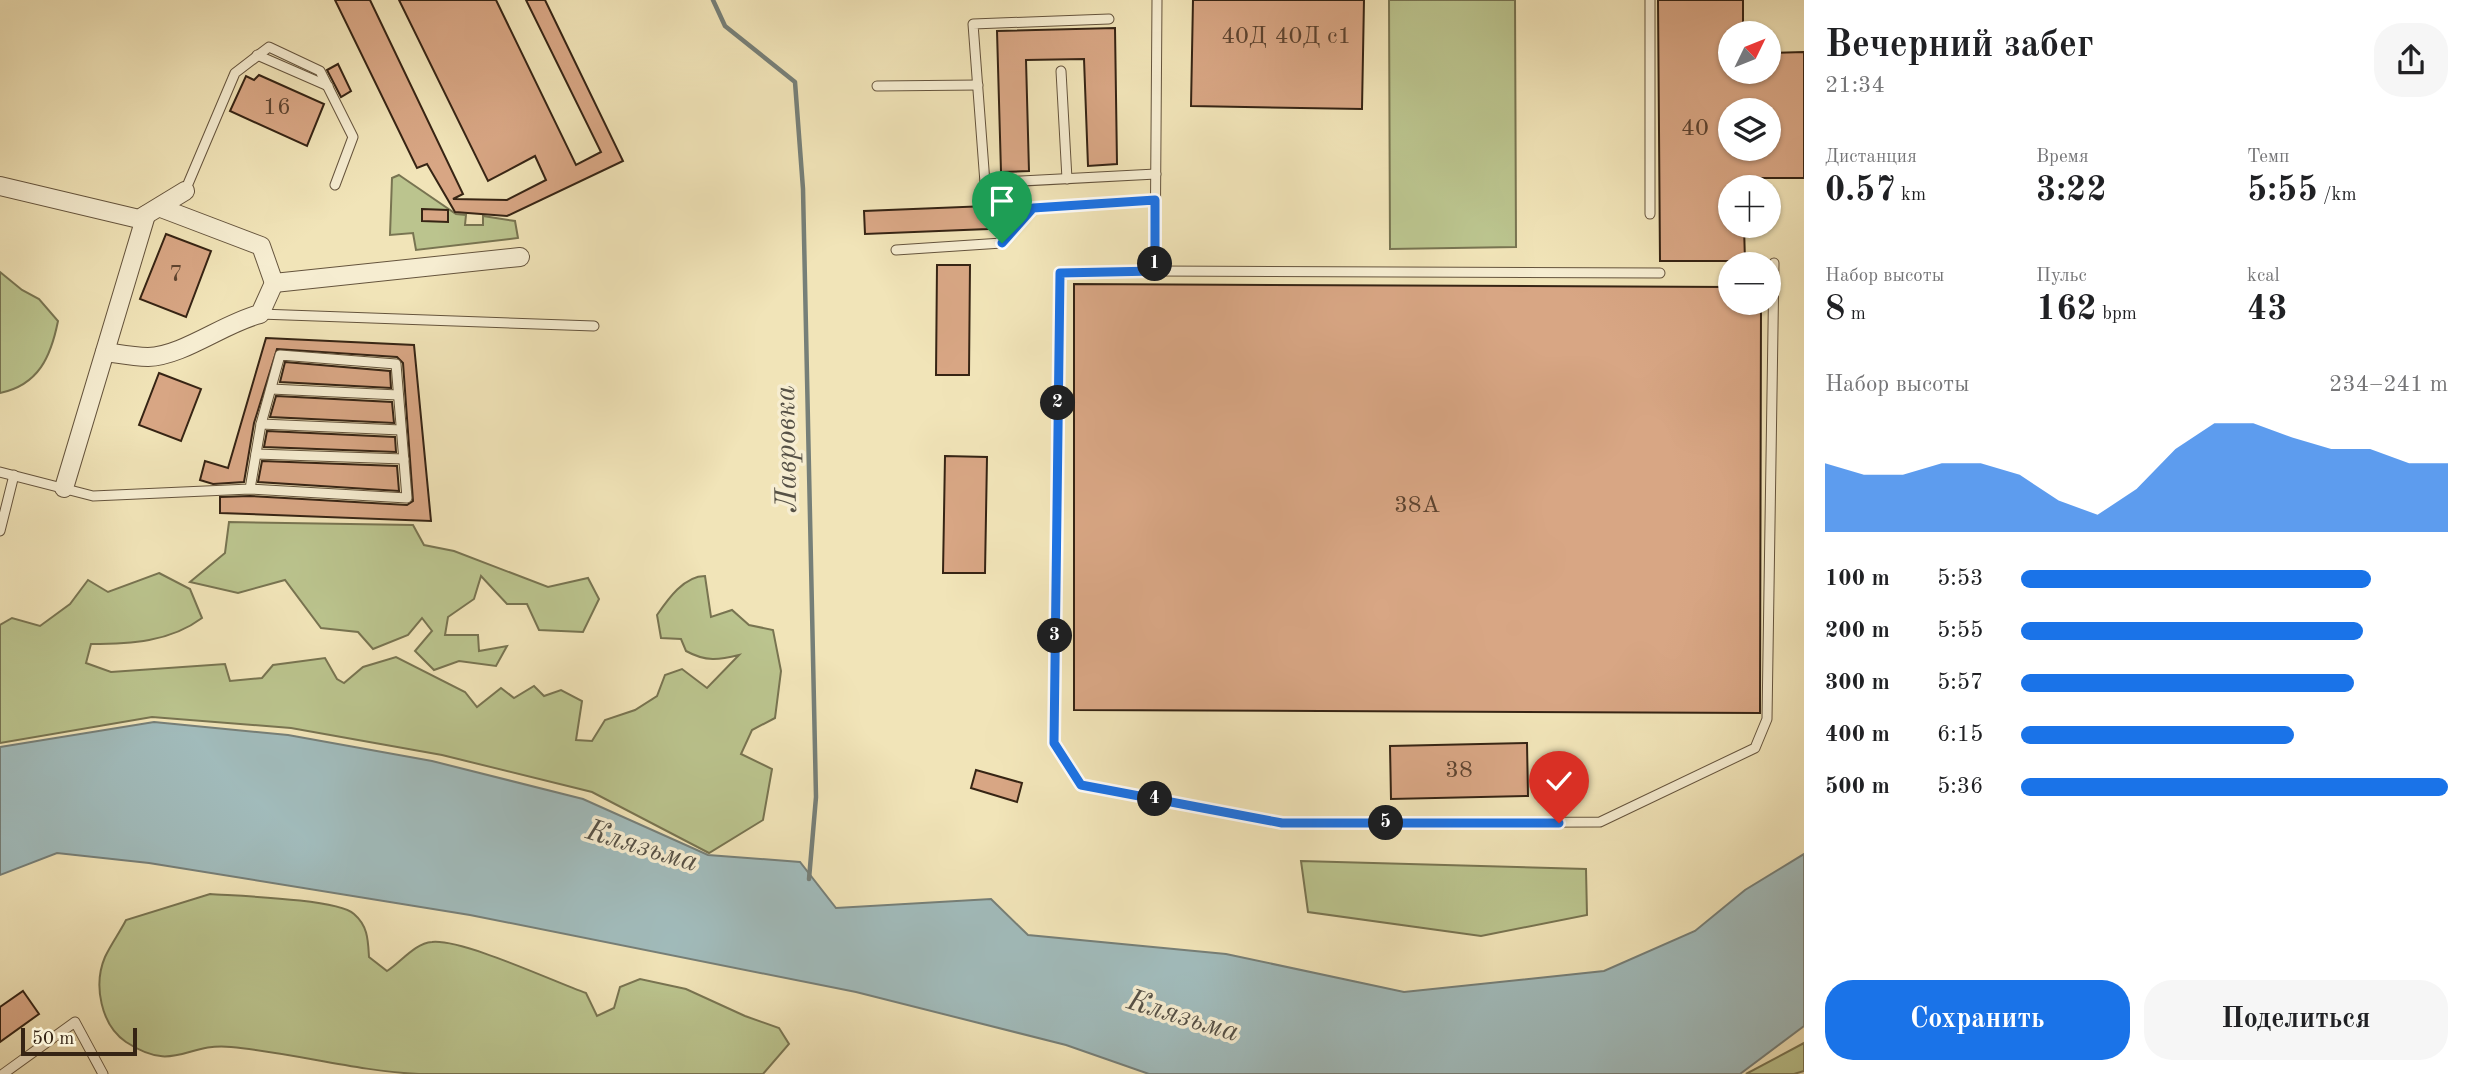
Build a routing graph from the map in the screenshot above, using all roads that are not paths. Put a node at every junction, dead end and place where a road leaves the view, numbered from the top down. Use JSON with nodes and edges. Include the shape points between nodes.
{"nodes":[{"id":1,"x":1157,"y":0,"type":"edge"},
{"id":2,"x":1650,"y":0,"type":"edge"},
{"id":3,"x":1109,"y":19,"type":"dead end"},
{"id":4,"x":1061,"y":71,"type":"dead end"},
{"id":5,"x":978,"y":85,"type":"junction"},
{"id":6,"x":877,"y":86,"type":"dead end"},
{"id":7,"x":1156,"y":174,"type":"junction"},
{"id":8,"x":1067,"y":179,"type":"junction"},
{"id":9,"x":335,"y":185,"type":"dead end"},
{"id":10,"x":0,"y":186,"type":"edge"},
{"id":11,"x":185,"y":191,"type":"joint"},
{"id":12,"x":1155,"y":200,"type":"junction"},
{"id":13,"x":154,"y":212,"type":"junction"},
{"id":14,"x":1650,"y":214,"type":"dead end"},
{"id":15,"x":896,"y":250,"type":"dead end"},
{"id":16,"x":520,"y":257,"type":"dead end"},
{"id":17,"x":1155,"y":271,"type":"junction"},
{"id":18,"x":1660,"y":273,"type":"dead end"},
{"id":19,"x":274,"y":283,"type":"junction"},
{"id":20,"x":260,"y":314,"type":"junction"},
{"id":21,"x":1773,"y":315,"type":"edge"},
{"id":22,"x":594,"y":326,"type":"dead end"},
{"id":23,"x":105,"y":352,"type":"junction"},
{"id":24,"x":271,"y":389,"type":"junction"},
{"id":25,"x":398,"y":395,"type":"junction"},
{"id":26,"x":261,"y":424,"type":"junction"},
{"id":27,"x":401,"y":430,"type":"junction"},
{"id":28,"x":256,"y":454,"type":"junction"},
{"id":29,"x":404,"y":459,"type":"junction"},
{"id":30,"x":0,"y":472,"type":"edge"},
{"id":31,"x":14,"y":475,"type":"junction"},
{"id":32,"x":64,"y":488,"type":"junction"},
{"id":33,"x":250,"y":489,"type":"junction"},
{"id":34,"x":0,"y":531,"type":"edge"},
{"id":35,"x":3,"y":1074,"type":"edge"},
{"id":36,"x":103,"y":1074,"type":"edge"}],
"edges":[{"from":1,"to":7,"type":"lane"},
{"from":2,"to":14,"type":"lane"},
{"from":3,"to":5,"type":"lane","via":[[973,24]]},
{"from":4,"to":8,"type":"lane"},
{"from":5,"to":6,"type":"lane"},
{"from":5,"to":8,"type":"lane","via":[[985,183]]},
{"from":7,"to":8,"type":"lane"},
{"from":7,"to":12,"type":"lane"},
{"from":9,"to":11,"type":"lane","via":[[353,137],[328,86],[257,55],[235,73]]},
{"from":10,"to":13,"type":"street","via":[[139,219]]},
{"from":11,"to":13,"type":"street"},
{"from":12,"to":15,"type":"lane","via":[[1033,208],[1002,243]]},
{"from":12,"to":17,"type":"lane"},
{"from":13,"to":19,"type":"street","via":[[261,246]]},
{"from":13,"to":23,"type":"street"},
{"from":16,"to":19,"type":"street"},
{"from":17,"to":18,"type":"lane"},
{"from":17,"to":21,"type":"lane","via":[[1060,273],[1054,743],[1081,785],[1282,823],[1600,822],[1755,748],[1767,719]]},
{"from":19,"to":20,"type":"street"},
{"from":20,"to":22,"type":"lane"},
{"from":20,"to":23,"type":"street","via":[[150,357]]},
{"from":23,"to":32,"type":"street"},
{"from":24,"to":25,"type":"lane"},
{"from":24,"to":25,"type":"lane","via":[[281,355],[396,364]]},
{"from":24,"to":26,"type":"lane"},
{"from":25,"to":27,"type":"lane"},
{"from":26,"to":27,"type":"lane"},
{"from":26,"to":28,"type":"lane"},
{"from":27,"to":29,"type":"lane"},
{"from":28,"to":29,"type":"lane"},
{"from":28,"to":33,"type":"lane"},
{"from":29,"to":33,"type":"lane","via":[[407,498]]},
{"from":30,"to":31,"type":"lane"},
{"from":31,"to":32,"type":"lane"},
{"from":31,"to":34,"type":"lane"},
{"from":32,"to":33,"type":"lane","via":[[93,496]]},
{"from":35,"to":36,"type":"lane","via":[[75,1022]]}]}
